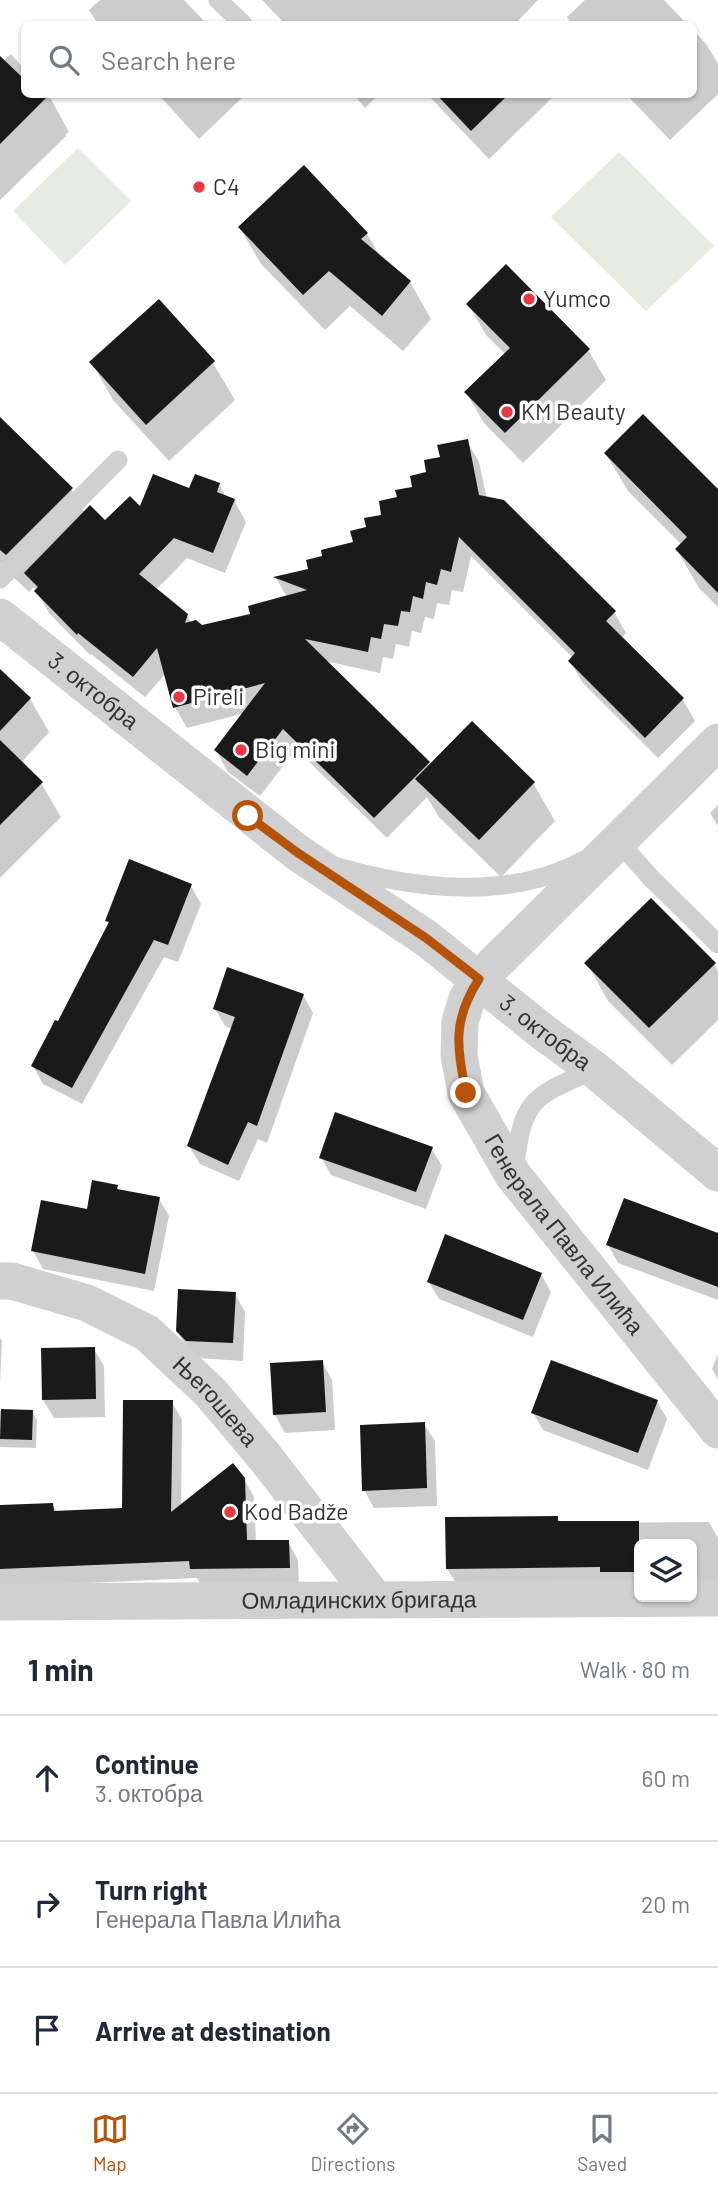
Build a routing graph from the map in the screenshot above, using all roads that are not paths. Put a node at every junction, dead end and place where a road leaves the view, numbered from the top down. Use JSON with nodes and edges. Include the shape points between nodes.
{"nodes":[{"id":1,"x":218,"y":0,"type":"edge"},
{"id":2,"x":240,"y":21,"type":"edge"},
{"id":3,"x":118,"y":460,"type":"dead end"},
{"id":4,"x":0,"y":579,"type":"edge"},
{"id":5,"x":0,"y":617,"type":"edge"},
{"id":6,"x":718,"y":742,"type":"edge"},
{"id":7,"x":618,"y":841,"type":"junction"},
{"id":8,"x":298,"y":853,"type":"junction"},
{"id":9,"x":718,"y":944,"type":"edge"},
{"id":10,"x":479,"y":979,"type":"junction"},
{"id":11,"x":595,"y":1070,"type":"junction"},
{"id":12,"x":718,"y":1173,"type":"edge"},
{"id":13,"x":513,"y":1175,"type":"junction"},
{"id":14,"x":0,"y":1281,"type":"edge"},
{"id":15,"x":718,"y":1430,"type":"edge"},
{"id":16,"x":718,"y":1598,"type":"edge"},
{"id":17,"x":375,"y":1599,"type":"junction"},
{"id":18,"x":0,"y":1602,"type":"edge"}],
"edges":[{"from":1,"to":2,"type":"lane"},
{"from":3,"to":4,"type":"lane"},
{"from":5,"to":8,"type":"street","name":"3. октобра"},
{"from":6,"to":7,"type":"street","name":"Генерала Павла Илића"},
{"from":7,"to":8,"type":"lane","via":[[562,872],[507,886],[449,888],[339,867]]},
{"from":7,"to":9,"type":"lane"},
{"from":7,"to":10,"type":"street","name":"Генерала Павла Илића"},
{"from":8,"to":10,"type":"street","name":"3. октобра"},
{"from":10,"to":11,"type":"street","name":"3. октобра"},
{"from":10,"to":13,"type":"street","name":"Генерала Павла Илића","via":[[460,1022],[459,1055],[466,1093]]},
{"from":11,"to":12,"type":"street","name":"3. октобра"},
{"from":11,"to":13,"type":"lane","via":[[538,1097],[527,1111],[519,1131]]},
{"from":13,"to":15,"type":"street","name":"Генерала Павла Илића"},
{"from":14,"to":17,"type":"street","name":"Његошева","via":[[87,1303],[147,1333],[210,1392]]},
{"from":16,"to":17,"type":"street","name":"Омладинских бригада"},
{"from":17,"to":18,"type":"street","name":"Омладинских бригада"}]}
